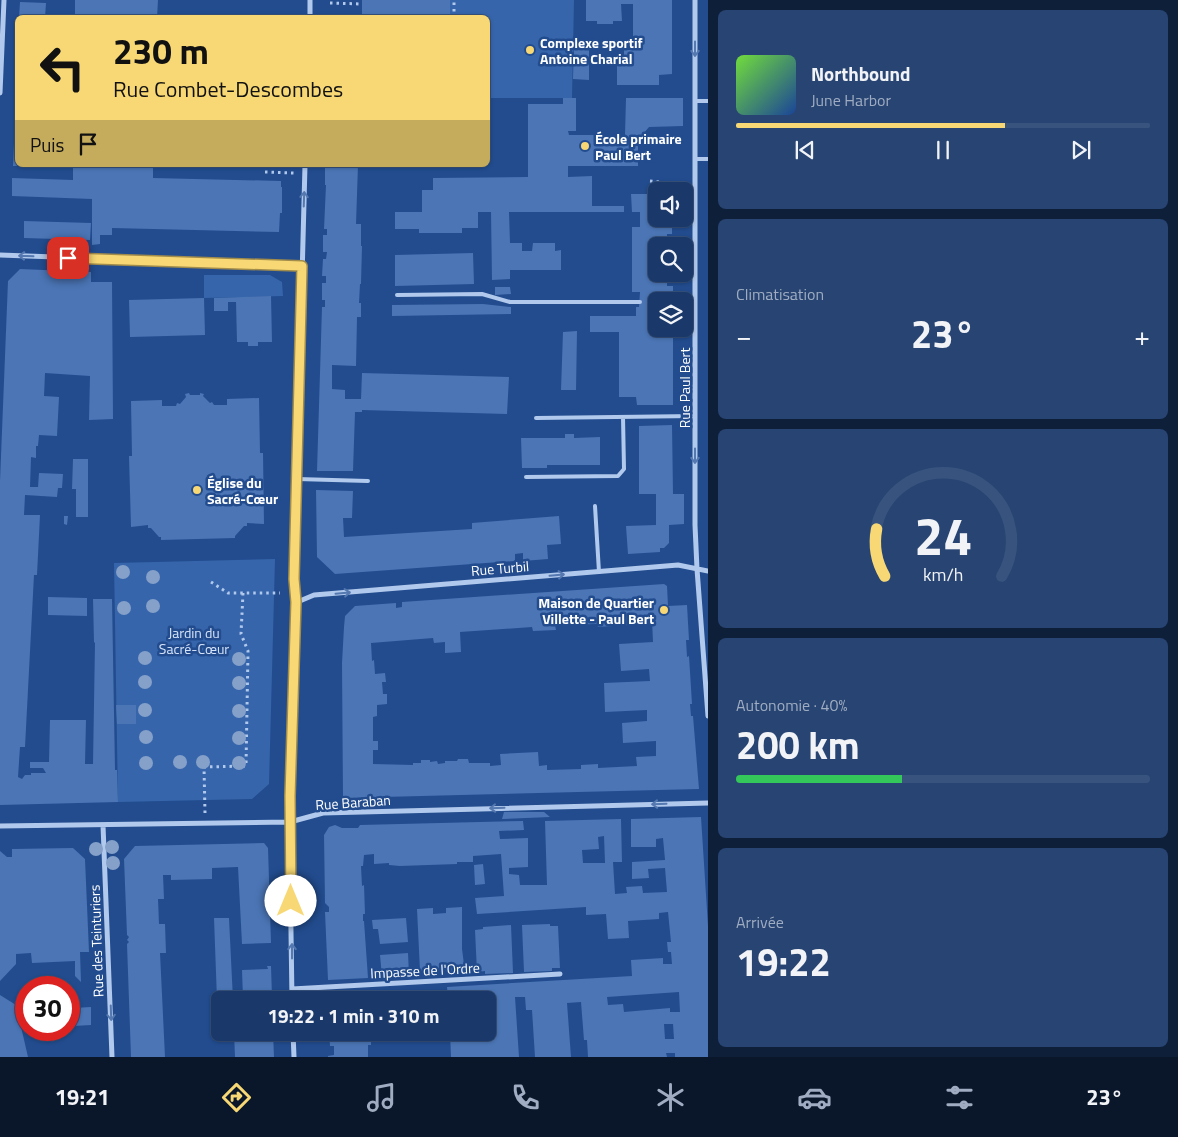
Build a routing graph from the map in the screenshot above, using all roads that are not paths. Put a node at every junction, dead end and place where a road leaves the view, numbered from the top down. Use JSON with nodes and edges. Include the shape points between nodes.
{"nodes":[{"id":1,"x":4,"y":0,"type":"edge"},
{"id":2,"x":310,"y":0,"type":"edge"},
{"id":3,"x":695,"y":0,"type":"edge"},
{"id":4,"x":310,"y":15,"type":"edge"},
{"id":5,"x":0,"y":93,"type":"edge"},
{"id":6,"x":695,"y":101,"type":"junction"},
{"id":7,"x":708,"y":101,"type":"edge"},
{"id":8,"x":695,"y":159,"type":"junction"},
{"id":9,"x":708,"y":159,"type":"edge"},
{"id":10,"x":305,"y":167,"type":"edge"},
{"id":11,"x":0,"y":255,"type":"edge"},
{"id":12,"x":302,"y":266,"type":"junction"},
{"id":13,"x":397,"y":295,"type":"dead end"},
{"id":14,"x":640,"y":302,"type":"dead end"},
{"id":15,"x":695,"y":302,"type":"joint"},
{"id":16,"x":695,"y":416,"type":"junction"},
{"id":17,"x":623,"y":417,"type":"junction"},
{"id":18,"x":536,"y":418,"type":"dead end"},
{"id":19,"x":526,"y":477,"type":"dead end"},
{"id":20,"x":297,"y":479,"type":"junction"},
{"id":21,"x":368,"y":481,"type":"dead end"},
{"id":22,"x":595,"y":506,"type":"dead end"},
{"id":23,"x":697,"y":569,"type":"junction"},
{"id":24,"x":708,"y":571,"type":"edge"},
{"id":25,"x":599,"y":572,"type":"junction"},
{"id":26,"x":296,"y":602,"type":"junction"},
{"id":27,"x":708,"y":716,"type":"edge"},
{"id":28,"x":708,"y":803,"type":"edge"},
{"id":29,"x":290,"y":822,"type":"junction"},
{"id":30,"x":103,"y":825,"type":"junction"},
{"id":31,"x":0,"y":826,"type":"edge"},
{"id":32,"x":560,"y":974,"type":"dead end"},
{"id":33,"x":292,"y":989,"type":"joint"},
{"id":34,"x":293,"y":1041,"type":"edge"},
{"id":35,"x":112,"y":1057,"type":"edge"},
{"id":36,"x":294,"y":1057,"type":"edge"}],
"edges":[{"from":1,"to":5,"type":"street"},
{"from":2,"to":4,"type":"street"},
{"from":3,"to":6,"type":"street","name":"Rue Paul Bert","one_way":true},
{"from":6,"to":7,"type":"lane"},
{"from":6,"to":8,"type":"street","name":"Rue Paul Bert"},
{"from":8,"to":9,"type":"lane"},
{"from":8,"to":15,"type":"street","name":"Rue Paul Bert"},
{"from":12,"to":10,"type":"street","one_way":true},
{"from":12,"to":11,"type":"street","one_way":true},
{"from":12,"to":20,"type":"street"},
{"from":13,"to":14,"type":"lane","via":[[482,294],[510,302]]},
{"from":15,"to":16,"type":"street","name":"Rue Paul Bert"},
{"from":16,"to":17,"type":"lane"},
{"from":16,"to":23,"type":"street","name":"Rue Paul Bert","one_way":true},
{"from":17,"to":18,"type":"lane"},
{"from":17,"to":19,"type":"lane","via":[[624,469],[618,476]]},
{"from":20,"to":21,"type":"lane"},
{"from":20,"to":26,"type":"street"},
{"from":22,"to":25,"type":"lane"},
{"from":23,"to":24,"type":"street","name":"Rue Turbil"},
{"from":23,"to":25,"type":"street","name":"Rue Turbil","via":[[678,565]]},
{"from":23,"to":27,"type":"street","name":"Rue Paul Bert"},
{"from":26,"to":25,"type":"street","name":"Rue Turbil","one_way":true,"via":[[314,595]]},
{"from":26,"to":29,"type":"street"},
{"from":28,"to":29,"type":"street","name":"Rue Baraban","one_way":true,"via":[[322,813]]},
{"from":29,"to":30,"type":"street","name":"Rue Baraban"},
{"from":33,"to":29,"type":"street","one_way":true},
{"from":30,"to":31,"type":"street","name":"Rue Baraban"},
{"from":30,"to":35,"type":"street","name":"Rue des Teinturiers","one_way":true},
{"from":32,"to":33,"type":"street","name":"Impasse de l'Ordre"},
{"from":34,"to":36,"type":"street"}]}
